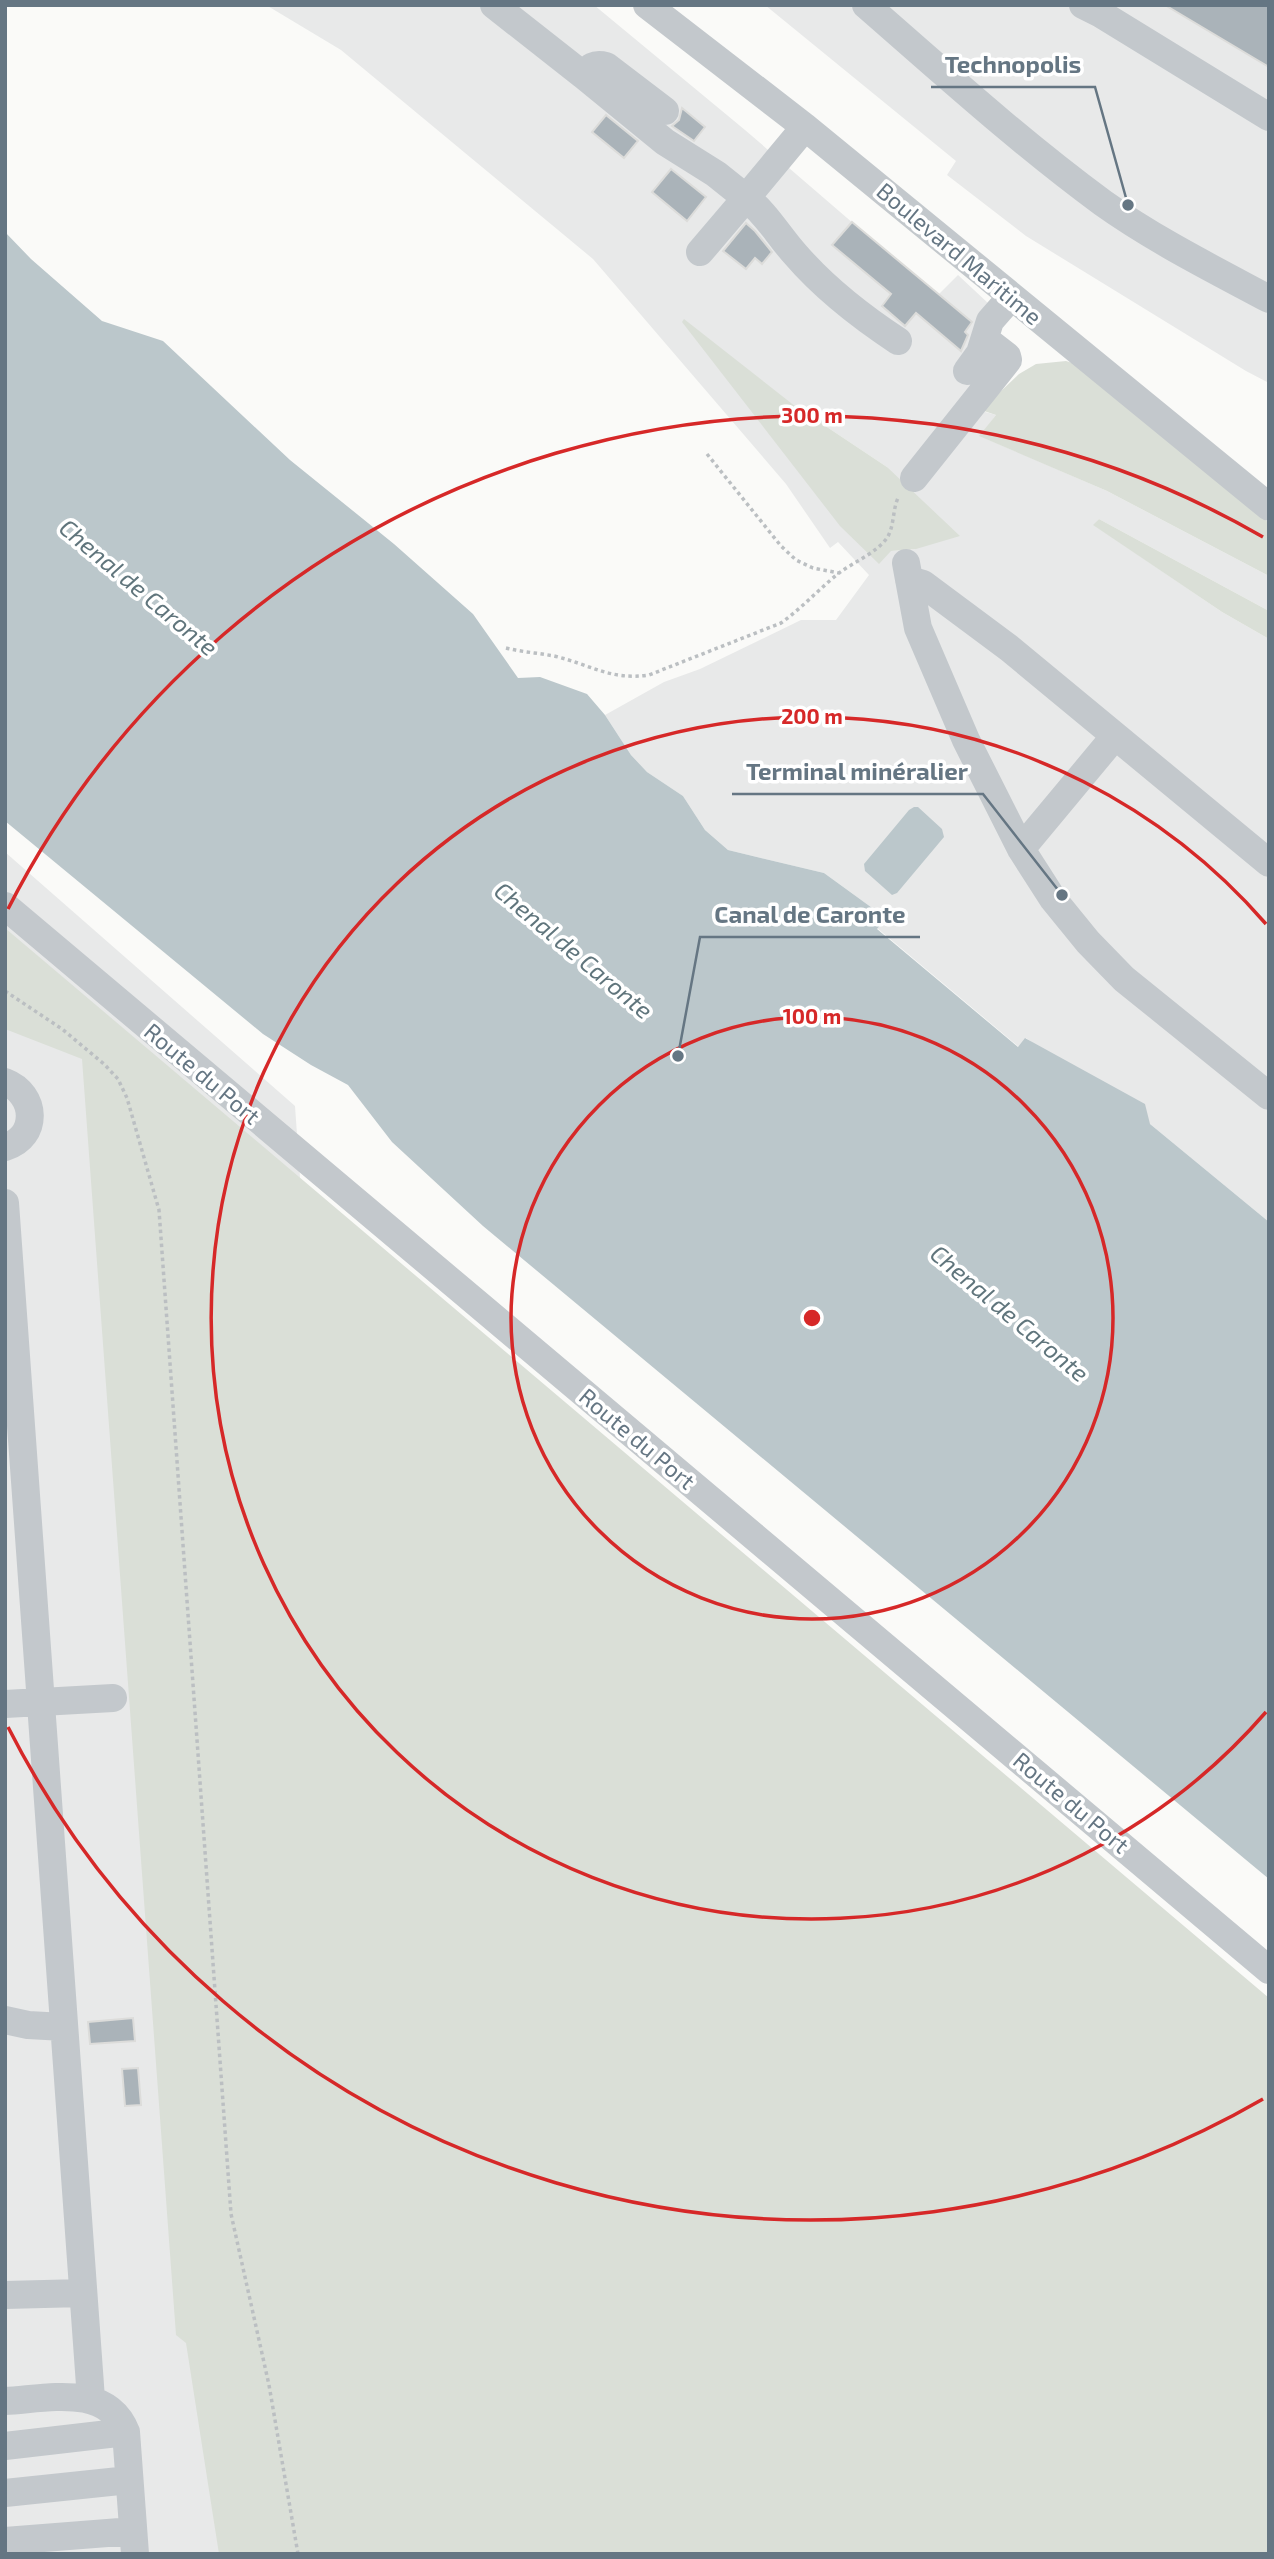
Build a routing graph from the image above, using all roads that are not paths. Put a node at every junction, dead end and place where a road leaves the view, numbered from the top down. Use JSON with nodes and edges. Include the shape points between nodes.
{"nodes":[{"id":1,"x":494,"y":5,"type":"edge"},
{"id":2,"x":647,"y":5,"type":"edge"},
{"id":3,"x":866,"y":5,"type":"edge"},
{"id":4,"x":1083,"y":5,"type":"edge"},
{"id":5,"x":583,"y":75,"type":"junction"},
{"id":6,"x":665,"y":111,"type":"dead end"},
{"id":7,"x":1269,"y":117,"type":"edge"},
{"id":8,"x":805,"y":127,"type":"junction"},
{"id":9,"x":746,"y":198,"type":"junction"},
{"id":10,"x":700,"y":253,"type":"dead end"},
{"id":11,"x":1011,"y":297,"type":"junction"},
{"id":12,"x":1269,"y":299,"type":"edge"},
{"id":13,"x":985,"y":339,"type":"junction"},
{"id":14,"x":898,"y":341,"type":"dead end"},
{"id":15,"x":967,"y":371,"type":"dead end"},
{"id":16,"x":914,"y":478,"type":"road end"},
{"id":17,"x":1269,"y":507,"type":"edge"},
{"id":18,"x":1115,"y":736,"type":"junction"},
{"id":19,"x":1021,"y":849,"type":"junction"},
{"id":20,"x":1269,"y":863,"type":"edge"},
{"id":21,"x":5,"y":906,"type":"edge"},
{"id":22,"x":5,"y":1082,"type":"edge"},
{"id":23,"x":1269,"y":1096,"type":"edge"},
{"id":24,"x":5,"y":1147,"type":"edge"},
{"id":25,"x":5,"y":1203,"type":"edge"},
{"id":26,"x":113,"y":1698,"type":"dead end"},
{"id":27,"x":41,"y":1702,"type":"junction"},
{"id":28,"x":5,"y":1704,"type":"edge"},
{"id":29,"x":1269,"y":1970,"type":"edge"},
{"id":30,"x":5,"y":2020,"type":"edge"},
{"id":31,"x":64,"y":2027,"type":"junction"},
{"id":32,"x":83,"y":2293,"type":"junction"},
{"id":33,"x":5,"y":2295,"type":"edge"},
{"id":34,"x":91,"y":2399,"type":"junction"},
{"id":35,"x":5,"y":2401,"type":"edge"},
{"id":36,"x":126,"y":2432,"type":"junction"},
{"id":37,"x":5,"y":2446,"type":"edge"},
{"id":38,"x":129,"y":2480,"type":"junction"},
{"id":39,"x":5,"y":2493,"type":"edge"},
{"id":40,"x":5,"y":2541,"type":"edge"},
{"id":41,"x":134,"y":2542,"type":"edge"}],
"edges":[{"from":1,"to":5,"type":"street"},
{"from":2,"to":8,"type":"street","name":"Boulevard Maritime"},
{"from":3,"to":12,"type":"street","via":[[1032,149],[1105,204],[1178,251]]},
{"from":4,"to":7,"type":"street"},
{"from":5,"to":6,"type":"street","via":[[592,65],[606,66]]},
{"from":5,"to":9,"type":"street","via":[[665,142]]},
{"from":8,"to":9,"type":"street"},
{"from":8,"to":11,"type":"street","name":"Boulevard Maritime"},
{"from":9,"to":10,"type":"street"},
{"from":9,"to":14,"type":"street","via":[[853,311]]},
{"from":11,"to":13,"type":"street","via":[[990,321]]},
{"from":11,"to":17,"type":"street","name":"Boulevard Maritime"},
{"from":13,"to":15,"type":"street"},
{"from":13,"to":16,"type":"street","via":[[1008,360]]},
{"from":18,"to":19,"type":"street"},
{"from":18,"to":19,"type":"street","via":[[907,571],[918,628],[966,740]]},
{"from":18,"to":20,"type":"street"},
{"from":19,"to":23,"type":"street","via":[[1088,942],[1124,979]]},
{"from":21,"to":29,"type":"street","name":"Route du Port"},
{"from":22,"to":24,"type":"street","via":[[25,1097],[31,1118],[21,1139]]},
{"from":25,"to":27,"type":"street"},
{"from":26,"to":27,"type":"street"},
{"from":27,"to":28,"type":"street"},
{"from":27,"to":31,"type":"street"},
{"from":30,"to":31,"type":"street"},
{"from":31,"to":32,"type":"street"},
{"from":32,"to":33,"type":"street"},
{"from":32,"to":34,"type":"street"},
{"from":34,"to":35,"type":"street"},
{"from":34,"to":36,"type":"street","via":[[111,2409]]},
{"from":36,"to":37,"type":"street"},
{"from":36,"to":38,"type":"street"},
{"from":38,"to":39,"type":"street"},
{"from":38,"to":41,"type":"street"},
{"from":40,"to":41,"type":"street"}]}
